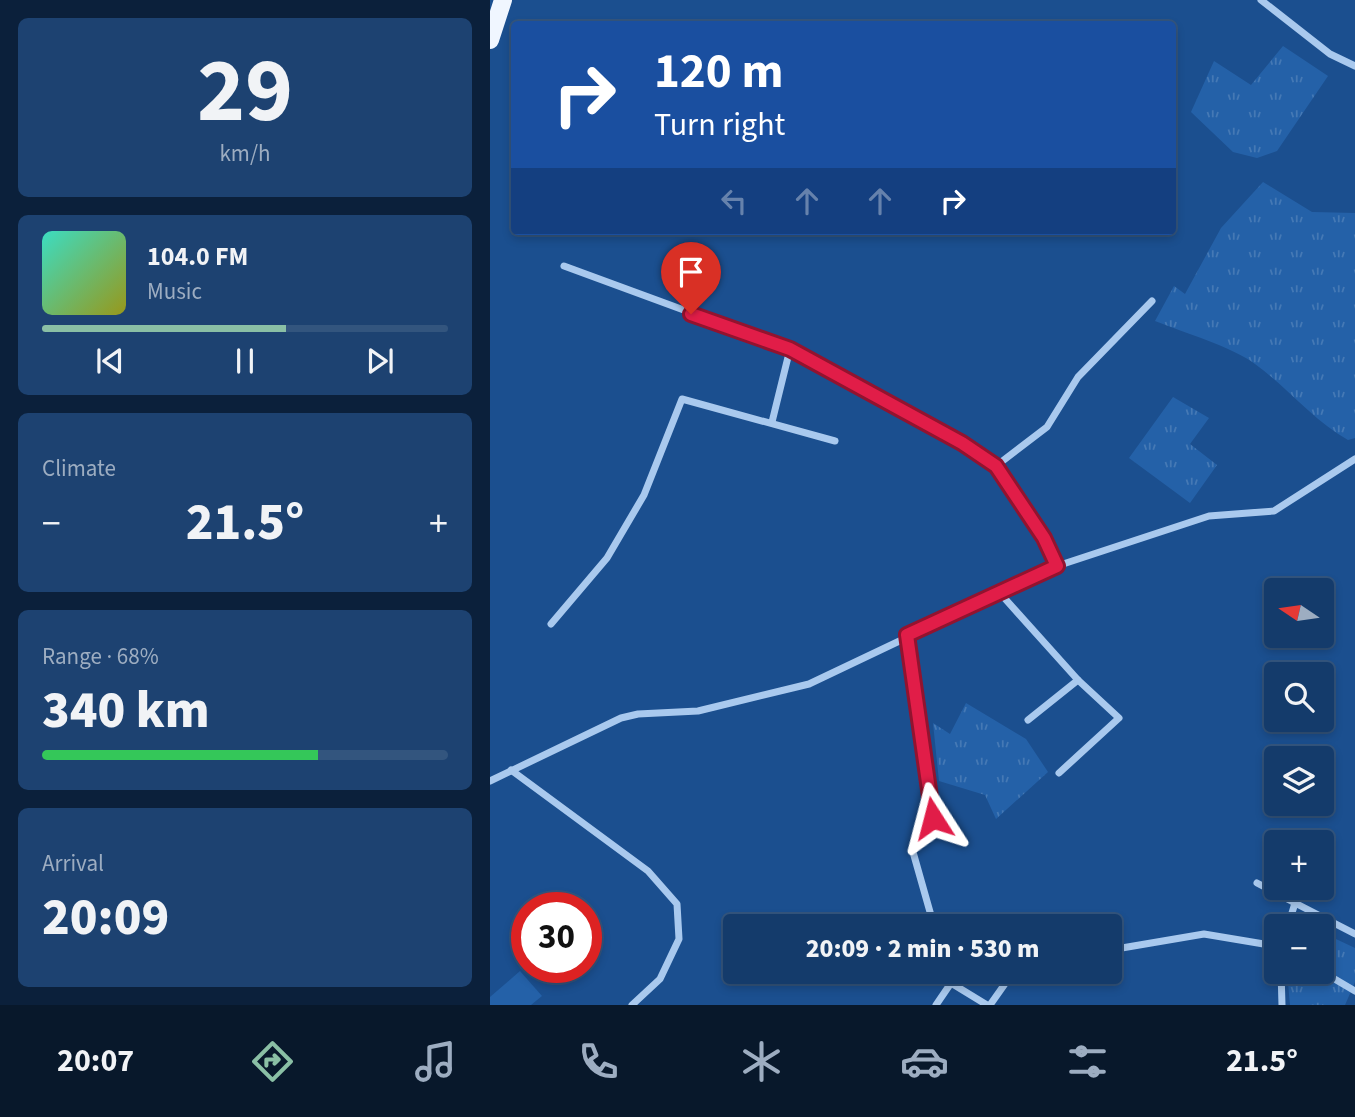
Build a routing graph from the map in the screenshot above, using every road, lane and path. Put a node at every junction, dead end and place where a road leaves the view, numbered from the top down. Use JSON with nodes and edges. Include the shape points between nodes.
{"nodes":[{"id":1,"x":503,"y":0,"type":"edge"},
{"id":2,"x":1261,"y":0,"type":"edge"},
{"id":3,"x":490,"y":40,"type":"edge"},
{"id":4,"x":1355,"y":66,"type":"edge"},
{"id":5,"x":564,"y":266,"type":"dead end"},
{"id":6,"x":1152,"y":301,"type":"dead end"},
{"id":7,"x":790,"y":349,"type":"junction"},
{"id":8,"x":772,"y":422,"type":"junction"},
{"id":9,"x":835,"y":441,"type":"dead end"},
{"id":10,"x":1355,"y":459,"type":"edge"},
{"id":11,"x":996,"y":466,"type":"junction"},
{"id":12,"x":1057,"y":566,"type":"junction"},
{"id":13,"x":999,"y":592,"type":"junction"},
{"id":14,"x":551,"y":624,"type":"dead end"},
{"id":15,"x":907,"y":635,"type":"junction"},
{"id":16,"x":1078,"y":680,"type":"junction"},
{"id":17,"x":1028,"y":720,"type":"dead end"},
{"id":18,"x":511,"y":769,"type":"junction"},
{"id":19,"x":1059,"y":773,"type":"dead end"},
{"id":20,"x":490,"y":781,"type":"edge"},
{"id":21,"x":1257,"y":883,"type":"dead end"},
{"id":22,"x":1295,"y":903,"type":"junction"},
{"id":23,"x":931,"y":914,"type":"edge"},
{"id":24,"x":1292,"y":914,"type":"edge"},
{"id":25,"x":1355,"y":934,"type":"edge"},
{"id":26,"x":1264,"y":944,"type":"edge"},
{"id":27,"x":1122,"y":948,"type":"edge"},
{"id":28,"x":1334,"y":979,"type":"edge"},
{"id":29,"x":950,"y":984,"type":"edge"},
{"id":30,"x":953,"y":984,"type":"edge"},
{"id":31,"x":1004,"y":984,"type":"edge"},
{"id":32,"x":1281,"y":984,"type":"edge"},
{"id":33,"x":1355,"y":991,"type":"edge"},
{"id":34,"x":632,"y":1005,"type":"edge"},
{"id":35,"x":936,"y":1005,"type":"edge"},
{"id":36,"x":989,"y":1005,"type":"edge"},
{"id":37,"x":1282,"y":1005,"type":"edge"}],
"edges":[{"from":1,"to":3,"type":"main road"},
{"from":2,"to":4,"type":"street","via":[[1330,54]]},
{"from":5,"to":7,"type":"street"},
{"from":6,"to":11,"type":"street","via":[[1078,377],[1047,427]]},
{"from":7,"to":8,"type":"street"},
{"from":7,"to":11,"type":"street"},
{"from":8,"to":9,"type":"street"},
{"from":8,"to":14,"type":"street","via":[[682,400],[644,495],[613,548]]},
{"from":10,"to":12,"type":"street","via":[[1274,510],[1209,516]]},
{"from":11,"to":12,"type":"street"},
{"from":12,"to":13,"type":"street"},
{"from":13,"to":15,"type":"street"},
{"from":13,"to":16,"type":"street"},
{"from":15,"to":18,"type":"street","via":[[810,684],[698,711],[621,718]]},
{"from":15,"to":23,"type":"street","via":[[933,818],[913,852]]},
{"from":16,"to":17,"type":"street"},
{"from":16,"to":19,"type":"street","via":[[1119,718]]},
{"from":18,"to":20,"type":"street"},
{"from":18,"to":34,"type":"street","via":[[648,871],[677,904],[679,939],[660,979]]},
{"from":21,"to":22,"type":"street"},
{"from":22,"to":24,"type":"street"},
{"from":22,"to":25,"type":"street"},
{"from":26,"to":27,"type":"street","via":[[1204,934]]},
{"from":28,"to":33,"type":"street"},
{"from":29,"to":35,"type":"street"},
{"from":30,"to":36,"type":"street"},
{"from":31,"to":36,"type":"street"},
{"from":32,"to":37,"type":"street"}]}
